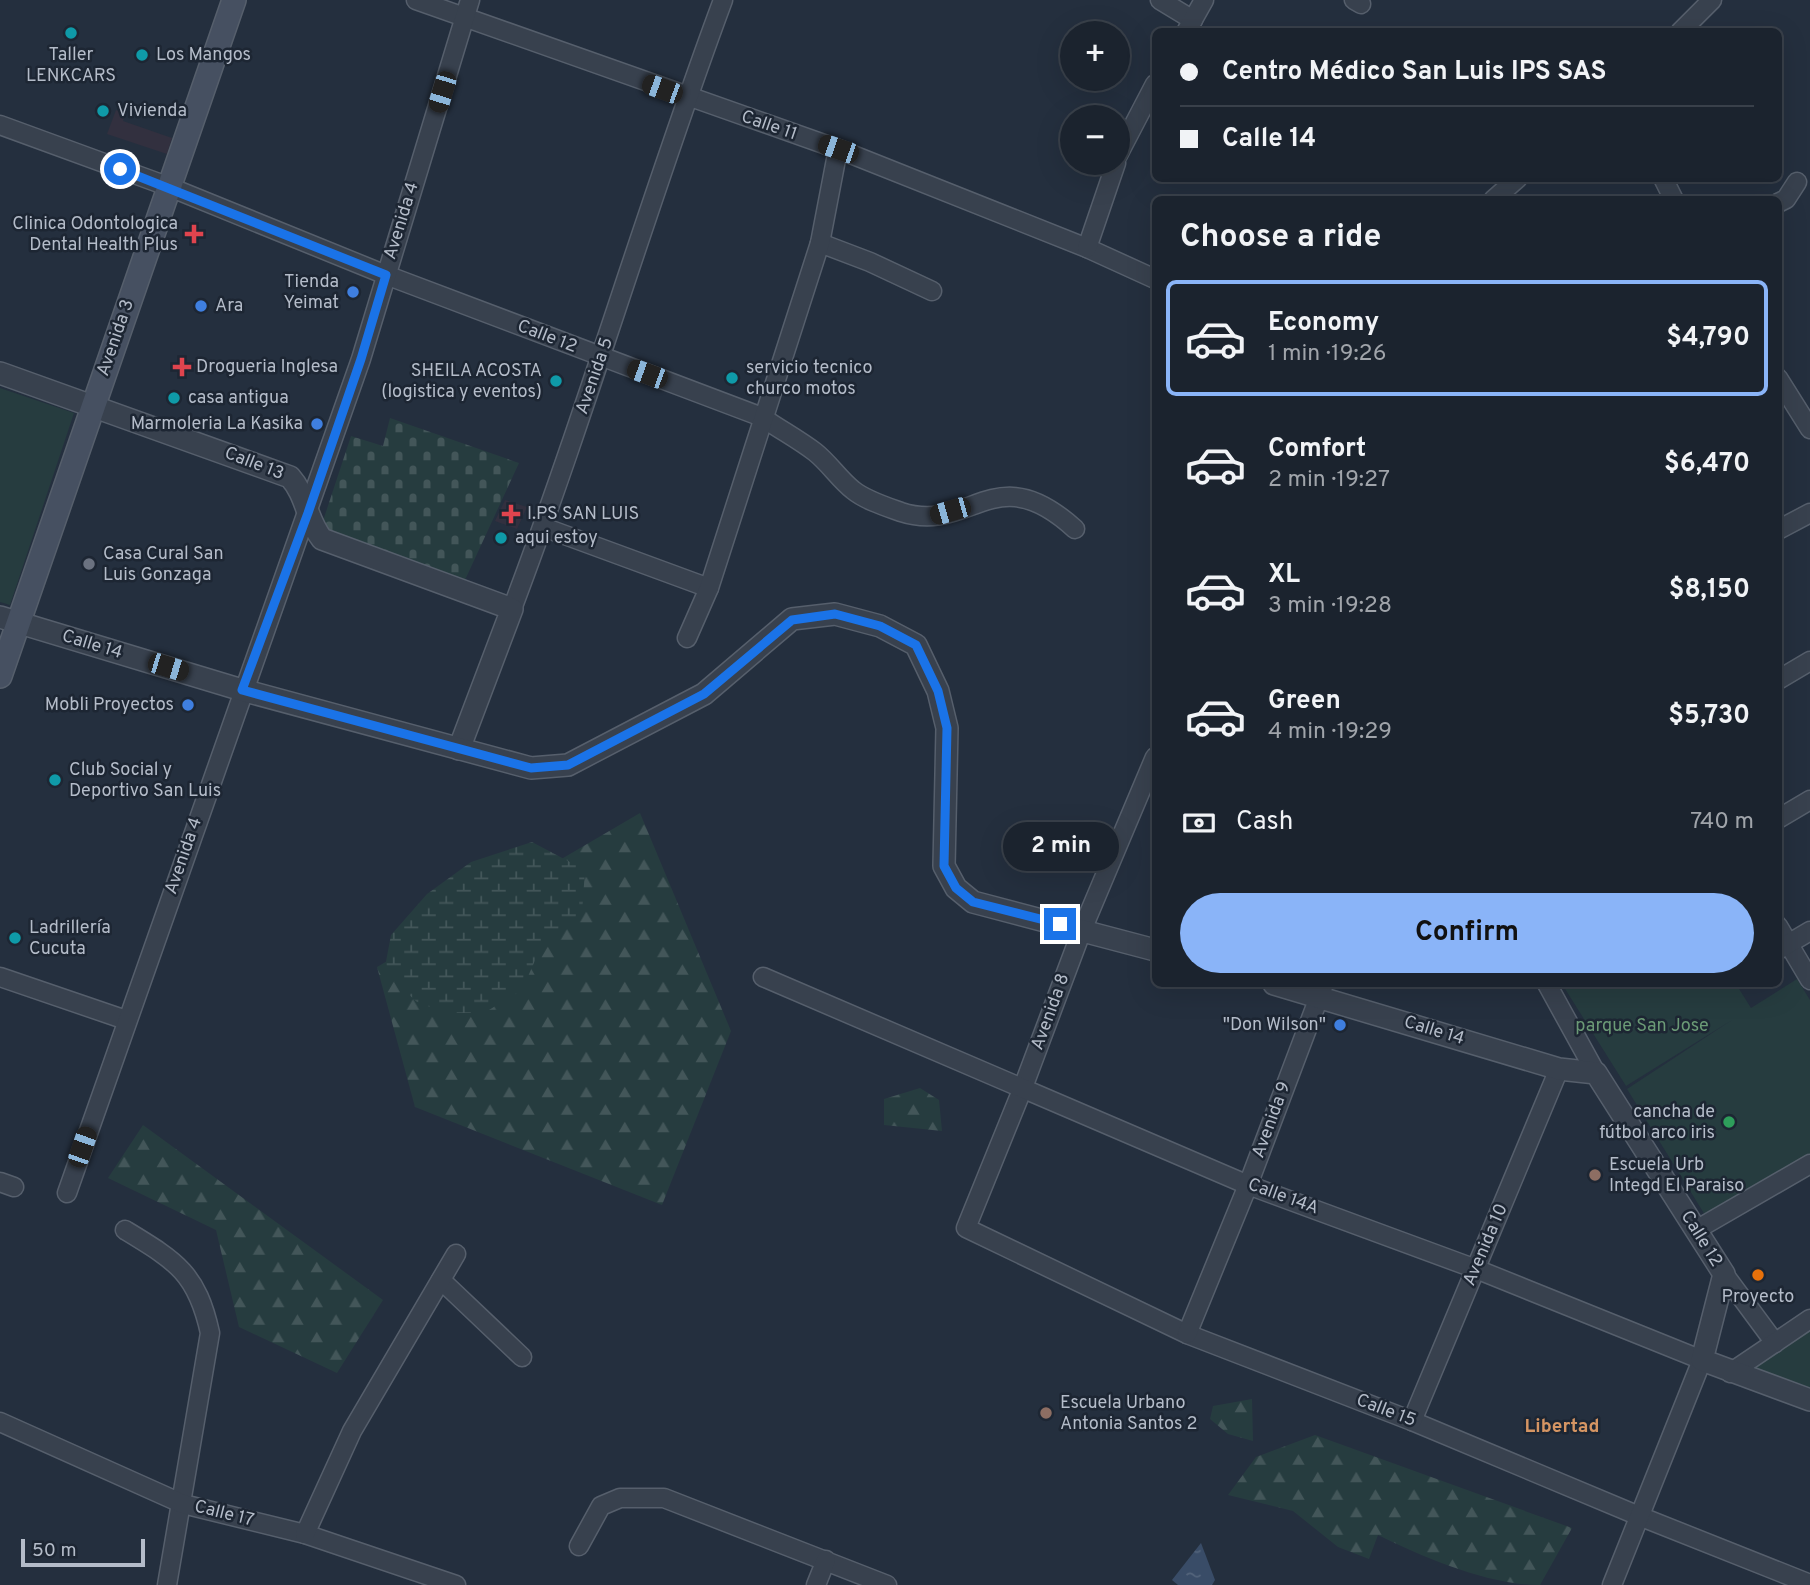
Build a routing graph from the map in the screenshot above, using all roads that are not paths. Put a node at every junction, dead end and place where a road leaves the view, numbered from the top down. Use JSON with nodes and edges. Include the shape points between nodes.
{"nodes":[{"id":1,"x":233,"y":0,"type":"edge"},
{"id":2,"x":416,"y":0,"type":"edge"},
{"id":3,"x":723,"y":0,"type":"edge"},
{"id":4,"x":1160,"y":0,"type":"edge"},
{"id":5,"x":1204,"y":0,"type":"edge"},
{"id":6,"x":1712,"y":0,"type":"edge"},
{"id":7,"x":468,"y":8,"type":"edge"},
{"id":8,"x":1190,"y":26,"type":"edge"},
{"id":9,"x":1684,"y":28,"type":"edge"},
{"id":10,"x":1152,"y":89,"type":"edge"},
{"id":11,"x":687,"y":98,"type":"junction"},
{"id":12,"x":0,"y":125,"type":"edge"},
{"id":13,"x":1130,"y":132,"type":"edge"},
{"id":14,"x":838,"y":149,"type":"junction"},
{"id":15,"x":1112,"y":175,"type":"edge"},
{"id":16,"x":1513,"y":182,"type":"edge"},
{"id":17,"x":1797,"y":182,"type":"dead end"},
{"id":18,"x":167,"y":186,"type":"junction"},
{"id":19,"x":1498,"y":196,"type":"edge"},
{"id":20,"x":1782,"y":201,"type":"edge"},
{"id":21,"x":820,"y":243,"type":"junction"},
{"id":22,"x":1087,"y":248,"type":"junction"},
{"id":23,"x":386,"y":275,"type":"junction"},
{"id":24,"x":1152,"y":278,"type":"edge"},
{"id":25,"x":932,"y":291,"type":"dead end"},
{"id":26,"x":601,"y":358,"type":"junction"},
{"id":27,"x":0,"y":373,"type":"edge"},
{"id":28,"x":1782,"y":384,"type":"edge"},
{"id":29,"x":93,"y":405,"type":"junction"},
{"id":30,"x":762,"y":417,"type":"junction"},
{"id":31,"x":1810,"y":429,"type":"edge"},
{"id":32,"x":308,"y":513,"type":"junction"},
{"id":33,"x":1810,"y":513,"type":"edge"},
{"id":34,"x":543,"y":527,"type":"junction"},
{"id":35,"x":1782,"y":528,"type":"edge"},
{"id":36,"x":1075,"y":529,"type":"dead end"},
{"id":37,"x":709,"y":588,"type":"junction"},
{"id":38,"x":512,"y":608,"type":"junction"},
{"id":39,"x":9,"y":620,"type":"edge"},
{"id":40,"x":687,"y":638,"type":"dead end"},
{"id":41,"x":1810,"y":661,"type":"edge"},
{"id":42,"x":0,"y":676,"type":"edge"},
{"id":43,"x":1782,"y":678,"type":"edge"},
{"id":44,"x":242,"y":690,"type":"junction"},
{"id":45,"x":459,"y":749,"type":"junction"},
{"id":46,"x":1152,"y":764,"type":"edge"},
{"id":47,"x":1810,"y":800,"type":"edge"},
{"id":48,"x":1782,"y":817,"type":"edge"},
{"id":49,"x":1082,"y":930,"type":"junction"},
{"id":50,"x":1810,"y":931,"type":"edge"},
{"id":51,"x":1784,"y":946,"type":"edge"},
{"id":52,"x":1152,"y":949,"type":"edge"},
{"id":53,"x":763,"y":976,"type":"dead end"},
{"id":54,"x":0,"y":977,"type":"edge"},
{"id":55,"x":1810,"y":980,"type":"edge"},
{"id":56,"x":1298,"y":987,"type":"edge"},
{"id":57,"x":1549,"y":987,"type":"edge"},
{"id":58,"x":1321,"y":990,"type":"edge"},
{"id":59,"x":126,"y":1020,"type":"junction"},
{"id":60,"x":1559,"y":1069,"type":"junction"},
{"id":61,"x":1596,"y":1073,"type":"junction"},
{"id":62,"x":1022,"y":1090,"type":"junction"},
{"id":63,"x":1810,"y":1164,"type":"edge"},
{"id":64,"x":1248,"y":1185,"type":"junction"},
{"id":65,"x":67,"y":1193,"type":"dead end"},
{"id":66,"x":966,"y":1228,"type":"joint"},
{"id":67,"x":125,"y":1230,"type":"dead end"},
{"id":68,"x":1696,"y":1230,"type":"junction"},
{"id":69,"x":456,"y":1254,"type":"dead end"},
{"id":70,"x":1476,"y":1269,"type":"junction"},
{"id":71,"x":1724,"y":1274,"type":"junction"},
{"id":72,"x":441,"y":1280,"type":"junction"},
{"id":73,"x":1810,"y":1319,"type":"edge"},
{"id":74,"x":1187,"y":1334,"type":"junction"},
{"id":75,"x":1775,"y":1343,"type":"junction"},
{"id":76,"x":522,"y":1357,"type":"dead end"},
{"id":77,"x":1702,"y":1360,"type":"junction"},
{"id":78,"x":1730,"y":1373,"type":"junction"},
{"id":79,"x":1810,"y":1401,"type":"edge"},
{"id":80,"x":1412,"y":1421,"type":"junction"},
{"id":81,"x":0,"y":1422,"type":"edge"},
{"id":82,"x":183,"y":1504,"type":"junction"},
{"id":83,"x":1639,"y":1516,"type":"junction"},
{"id":84,"x":305,"y":1534,"type":"junction"},
{"id":85,"x":579,"y":1546,"type":"dead end"},
{"id":86,"x":826,"y":1560,"type":"junction"},
{"id":87,"x":1810,"y":1584,"type":"edge"},
{"id":88,"x":167,"y":1585,"type":"edge"},
{"id":89,"x":456,"y":1585,"type":"edge"},
{"id":90,"x":816,"y":1585,"type":"edge"},
{"id":91,"x":887,"y":1585,"type":"edge"},
{"id":92,"x":1612,"y":1585,"type":"edge"}],
"edges":[{"from":1,"to":18,"type":"main road","name":"Avenida 3"},
{"from":2,"to":7,"type":"street","name":"Calle 11"},
{"from":3,"to":11,"type":"street","name":"Avenida 5"},
{"from":4,"to":8,"type":"street"},
{"from":5,"to":8,"type":"street"},
{"from":6,"to":9,"type":"street"},
{"from":7,"to":11,"type":"street","name":"Calle 11"},
{"from":7,"to":23,"type":"street","name":"Avenida 4"},
{"from":10,"to":13,"type":"street"},
{"from":11,"to":14,"type":"street","name":"Calle 11"},
{"from":11,"to":26,"type":"street","name":"Avenida 5"},
{"from":12,"to":18,"type":"street","name":"Calle 12"},
{"from":14,"to":21,"type":"street"},
{"from":14,"to":22,"type":"street","name":"Calle 11"},
{"from":15,"to":22,"type":"street"},
{"from":16,"to":19,"type":"street"},
{"from":17,"to":20,"type":"street"},
{"from":18,"to":23,"type":"street","name":"Calle 12"},
{"from":18,"to":29,"type":"main road","name":"Avenida 3"},
{"from":21,"to":25,"type":"street"},
{"from":21,"to":30,"type":"street"},
{"from":22,"to":24,"type":"street","name":"Calle 11"},
{"from":23,"to":26,"type":"street","name":"Calle 12"},
{"from":23,"to":32,"type":"street","name":"Avenida 4"},
{"from":26,"to":30,"type":"street","name":"Calle 12"},
{"from":26,"to":34,"type":"street","name":"Avenida 5"},
{"from":27,"to":29,"type":"street","name":"Calle 13"},
{"from":28,"to":31,"type":"street"},
{"from":29,"to":32,"type":"street","name":"Calle 13","via":[[290,477],[301,489]]},
{"from":29,"to":39,"type":"main road","name":"Avenida 3"},
{"from":30,"to":36,"type":"street","name":"Calle 12","via":[[816,453],[855,492],[903,513],[931,517],[988,498],[1024,497],[1053,509]]},
{"from":30,"to":37,"type":"street"},
{"from":32,"to":38,"type":"street","name":"Calle 13","via":[[322,539]]},
{"from":32,"to":44,"type":"street","name":"Avenida 4"},
{"from":33,"to":35,"type":"street"},
{"from":34,"to":37,"type":"street"},
{"from":34,"to":38,"type":"street","name":"Avenida 5"},
{"from":37,"to":40,"type":"street"},
{"from":38,"to":45,"type":"street","name":"Avenida 5"},
{"from":39,"to":42,"type":"main road","name":"Avenida 3"},
{"from":39,"to":44,"type":"street","name":"Calle 14"},
{"from":41,"to":43,"type":"street"},
{"from":44,"to":45,"type":"street","name":"Calle 14"},
{"from":44,"to":59,"type":"street","name":"Avenida 4"},
{"from":45,"to":49,"type":"street","name":"Calle 14","via":[[531,768],[568,765],[704,694],[792,620],[835,614],[880,626],[916,645],[938,691],[947,728],[944,866],[956,888],[973,902]]},
{"from":46,"to":49,"type":"street","name":"Avenida 8"},
{"from":47,"to":48,"type":"street"},
{"from":49,"to":52,"type":"street","name":"Calle 14"},
{"from":49,"to":62,"type":"street","name":"Avenida 8"},
{"from":50,"to":51,"type":"street"},
{"from":51,"to":55,"type":"street"},
{"from":53,"to":62,"type":"street","name":"Calle 14A"},
{"from":54,"to":59,"type":"street"},
{"from":56,"to":58,"type":"street","name":"Calle 14"},
{"from":57,"to":61,"type":"street","name":"Calle 12"},
{"from":58,"to":60,"type":"street","name":"Calle 14"},
{"from":58,"to":64,"type":"street","name":"Avenida 9"},
{"from":59,"to":65,"type":"street","name":"Avenida 4"},
{"from":60,"to":61,"type":"street","name":"Calle 14"},
{"from":60,"to":70,"type":"street","name":"Avenida 10"},
{"from":61,"to":68,"type":"street","name":"Calle 12"},
{"from":62,"to":64,"type":"street","name":"Calle 14A"},
{"from":62,"to":66,"type":"street","name":"Avenida 8"},
{"from":63,"to":68,"type":"street"},
{"from":64,"to":70,"type":"street","name":"Calle 14A"},
{"from":64,"to":74,"type":"street","name":"Avenida 9"},
{"from":66,"to":74,"type":"street","name":"Calle 15"},
{"from":67,"to":82,"type":"street","via":[[184,1273],[202,1298],[210,1334]]},
{"from":68,"to":71,"type":"street","name":"Calle 12"},
{"from":69,"to":72,"type":"street"},
{"from":70,"to":77,"type":"street","name":"Calle 14A"},
{"from":70,"to":80,"type":"street","name":"Avenida 10"},
{"from":71,"to":75,"type":"street"},
{"from":71,"to":77,"type":"street","name":"Calle 12"},
{"from":72,"to":76,"type":"street"},
{"from":72,"to":84,"type":"street","via":[[352,1431]]},
{"from":73,"to":75,"type":"street"},
{"from":74,"to":80,"type":"street","name":"Calle 15"},
{"from":75,"to":78,"type":"street"},
{"from":77,"to":78,"type":"street","name":"Calle 14A"},
{"from":77,"to":83,"type":"street"},
{"from":78,"to":79,"type":"street","name":"Calle 14A"},
{"from":80,"to":83,"type":"street","name":"Calle 15"},
{"from":81,"to":82,"type":"street","name":"Calle 17"},
{"from":82,"to":84,"type":"street","name":"Calle 17"},
{"from":82,"to":88,"type":"street"},
{"from":83,"to":87,"type":"street","name":"Calle 15"},
{"from":83,"to":92,"type":"street"},
{"from":84,"to":89,"type":"street","name":"Calle 17"},
{"from":85,"to":86,"type":"street","via":[[601,1506],[620,1499],[664,1498]]},
{"from":86,"to":90,"type":"street"},
{"from":86,"to":91,"type":"street"}]}
